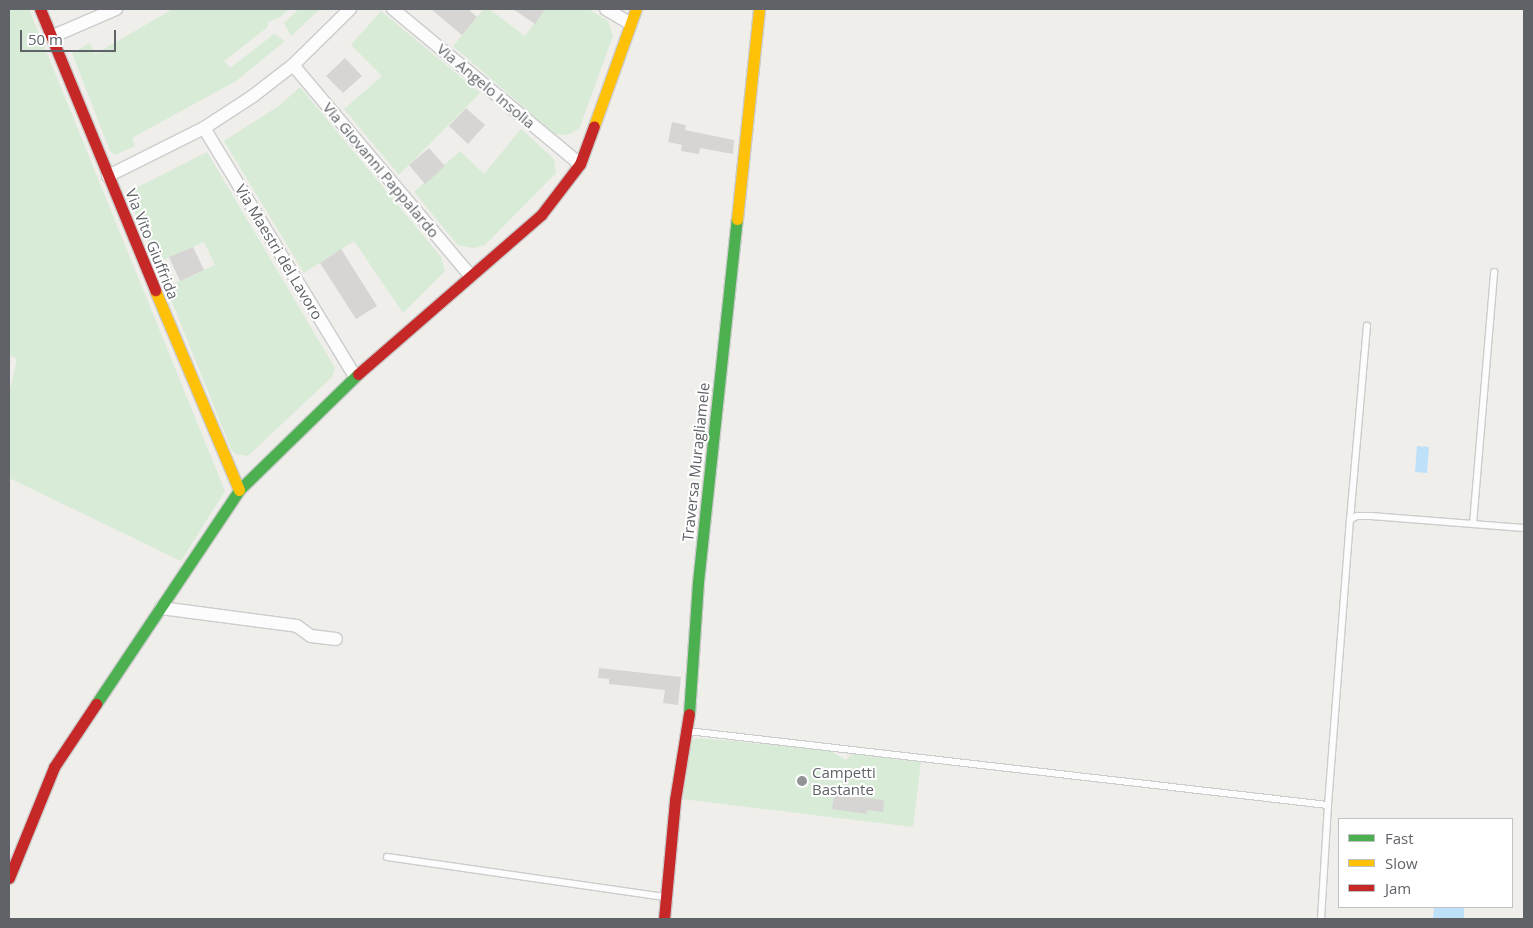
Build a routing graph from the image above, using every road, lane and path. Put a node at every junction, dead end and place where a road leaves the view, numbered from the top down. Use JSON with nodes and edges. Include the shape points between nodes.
{"nodes":[{"id":1,"x":40,"y":9,"type":"edge"},
{"id":2,"x":116,"y":9,"type":"edge"},
{"id":3,"x":350,"y":9,"type":"edge"},
{"id":4,"x":393,"y":9,"type":"edge"},
{"id":5,"x":606,"y":9,"type":"edge"},
{"id":6,"x":636,"y":9,"type":"edge"},
{"id":7,"x":759,"y":9,"type":"edge"},
{"id":8,"x":631,"y":24,"type":"junction"},
{"id":9,"x":51,"y":37,"type":"junction"},
{"id":10,"x":293,"y":64,"type":"junction"},
{"id":11,"x":204,"y":128,"type":"junction"},
{"id":12,"x":580,"y":164,"type":"junction"},
{"id":13,"x":108,"y":176,"type":"junction"},
{"id":14,"x":1494,"y":272,"type":"dead end"},
{"id":15,"x":470,"y":275,"type":"junction"},
{"id":16,"x":1367,"y":326,"type":"dead end"},
{"id":17,"x":355,"y":376,"type":"junction"},
{"id":18,"x":240,"y":490,"type":"junction"},
{"id":19,"x":1350,"y":520,"type":"junction"},
{"id":20,"x":1473,"y":524,"type":"junction"},
{"id":21,"x":1524,"y":528,"type":"edge"},
{"id":22,"x":161,"y":608,"type":"junction"},
{"id":23,"x":336,"y":640,"type":"dead end"},
{"id":24,"x":686,"y":731,"type":"junction"},
{"id":25,"x":1328,"y":805,"type":"junction"},
{"id":26,"x":387,"y":857,"type":"dead end"},
{"id":27,"x":9,"y":878,"type":"edge"},
{"id":28,"x":666,"y":897,"type":"junction"},
{"id":29,"x":664,"y":919,"type":"edge"},
{"id":30,"x":1320,"y":919,"type":"edge"}],
"edges":[{"from":1,"to":9,"type":"street","name":"Via Vito Giuffrida"},
{"from":2,"to":9,"type":"street"},
{"from":3,"to":10,"type":"street"},
{"from":4,"to":12,"type":"street","name":"Via Angelo Insolia"},
{"from":5,"to":8,"type":"street"},
{"from":6,"to":8,"type":"street"},
{"from":7,"to":24,"type":"street","name":"Traversa Muragliamele","via":[[698,582],[692,699]]},
{"from":8,"to":12,"type":"street"},
{"from":9,"to":13,"type":"street","name":"Via Vito Giuffrida"},
{"from":10,"to":11,"type":"street"},
{"from":10,"to":15,"type":"street","name":"Via Giovanni Pappalardo"},
{"from":11,"to":13,"type":"street"},
{"from":11,"to":17,"type":"street","name":"Via Maestri del Lavoro"},
{"from":12,"to":15,"type":"street","via":[[541,215]]},
{"from":13,"to":18,"type":"street","name":"Via Vito Giuffrida"},
{"from":14,"to":20,"type":"lane"},
{"from":15,"to":17,"type":"street"},
{"from":16,"to":19,"type":"lane"},
{"from":17,"to":18,"type":"street"},
{"from":18,"to":22,"type":"street"},
{"from":19,"to":20,"type":"lane","via":[[1371,516]]},
{"from":19,"to":25,"type":"lane"},
{"from":20,"to":21,"type":"lane"},
{"from":22,"to":23,"type":"street","via":[[297,626],[311,636]]},
{"from":22,"to":27,"type":"street","via":[[54,766]]},
{"from":24,"to":25,"type":"lane"},
{"from":24,"to":28,"type":"street","name":"Traversa Muragliamele","via":[[675,800]]},
{"from":25,"to":30,"type":"lane"},
{"from":26,"to":28,"type":"lane"},
{"from":28,"to":29,"type":"street","name":"Traversa Muragliamele"}]}
